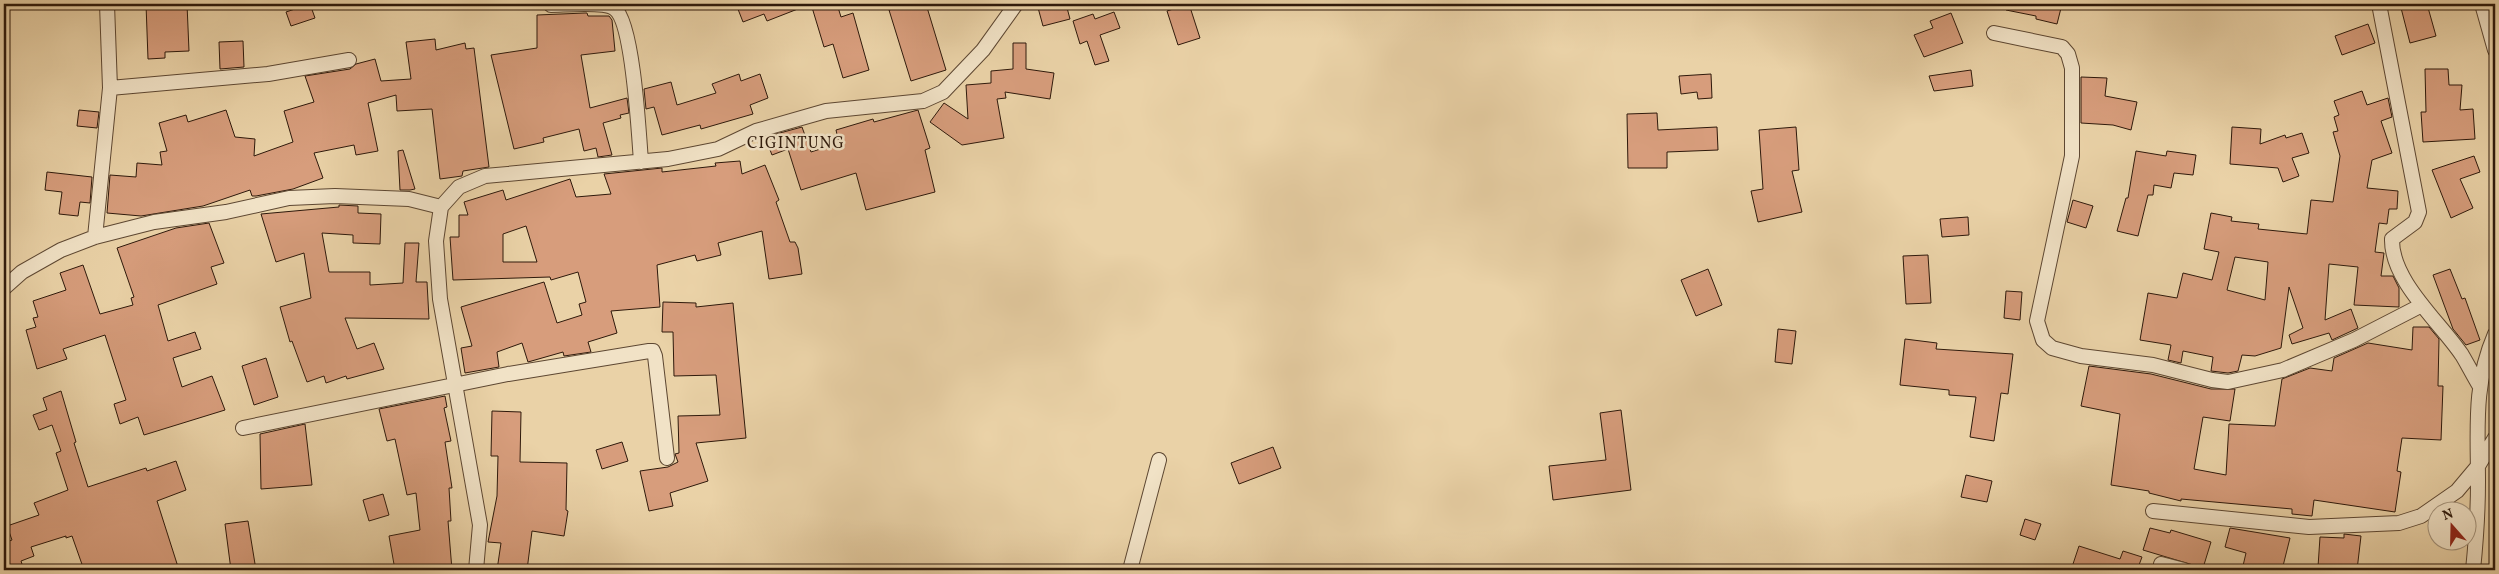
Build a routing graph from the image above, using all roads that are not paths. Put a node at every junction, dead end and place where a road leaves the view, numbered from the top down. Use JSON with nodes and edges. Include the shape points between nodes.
{"nodes":[{"id":1,"x":107,"y":4,"type":"edge"},
{"id":2,"x":1016,"y":4,"type":"edge"},
{"id":3,"x":2379,"y":4,"type":"edge"},
{"id":4,"x":2482,"y":4,"type":"edge"},
{"id":5,"x":551,"y":5,"type":"edge"},
{"id":6,"x":1994,"y":33,"type":"dead end"},
{"id":7,"x":2495,"y":50,"type":"edge"},
{"id":8,"x":349,"y":60,"type":"dead end"},
{"id":9,"x":110,"y":88,"type":"junction"},
{"id":10,"x":641,"y":162,"type":"junction"},
{"id":11,"x":441,"y":207,"type":"junction"},
{"id":12,"x":95,"y":237,"type":"junction"},
{"id":13,"x":4,"y":288,"type":"edge"},
{"id":14,"x":2422,"y":306,"type":"junction"},
{"id":15,"x":2495,"y":334,"type":"edge"},
{"id":16,"x":456,"y":385,"type":"junction"},
{"id":17,"x":2479,"y":385,"type":"junction"},
{"id":18,"x":242,"y":428,"type":"dead end"},
{"id":19,"x":2495,"y":438,"type":"edge"},
{"id":20,"x":668,"y":458,"type":"dead end"},
{"id":21,"x":1159,"y":460,"type":"dead end"},
{"id":22,"x":2478,"y":466,"type":"junction"},
{"id":23,"x":2153,"y":511,"type":"dead end"},
{"id":24,"x":2161,"y":564,"type":"dead end"},
{"id":25,"x":476,"y":570,"type":"edge"},
{"id":26,"x":1130,"y":570,"type":"edge"},
{"id":27,"x":2184,"y":570,"type":"edge"},
{"id":28,"x":2473,"y":570,"type":"edge"}],
"edges":[{"from":1,"to":9,"type":"street"},
{"from":2,"to":10,"type":"street","via":[[983,50],[943,92],[922,101],[826,111],[756,131],[718,149]]},
{"from":3,"to":14,"type":"street","via":[[2419,212],[2415,222],[2392,239],[2393,258]]},
{"from":4,"to":7,"type":"street"},
{"from":5,"to":10,"type":"street","via":[[606,5],[615,8],[622,18],[632,68]]},
{"from":6,"to":14,"type":"street","via":[[2062,47],[2072,68],[2072,156],[2037,321],[2043,340],[2052,348],[2228,382],[2283,370]]},
{"from":8,"to":9,"type":"street","via":[[268,74]]},
{"from":9,"to":12,"type":"street"},
{"from":10,"to":11,"type":"street","via":[[485,176],[458,187]]},
{"from":11,"to":12,"type":"street","via":[[409,199],[289,198],[226,212],[154,222]]},
{"from":11,"to":16,"type":"street","via":[[436,241],[440,298]]},
{"from":12,"to":13,"type":"street","via":[[61,250],[22,272]]},
{"from":14,"to":17,"type":"street","via":[[2462,354]]},
{"from":15,"to":17,"type":"street","via":[[2485,357]]},
{"from":16,"to":18,"type":"street"},
{"from":16,"to":20,"type":"street","via":[[653,351]]},
{"from":16,"to":25,"type":"street","via":[[480,524]]},
{"from":17,"to":22,"type":"street","via":[[2476,423]]},
{"from":19,"to":22,"type":"street"},
{"from":21,"to":26,"type":"street"},
{"from":22,"to":23,"type":"street","via":[[2457,491],[2421,516],[2399,523],[2309,527]]},
{"from":22,"to":28,"type":"street"},
{"from":24,"to":27,"type":"street"}]}
